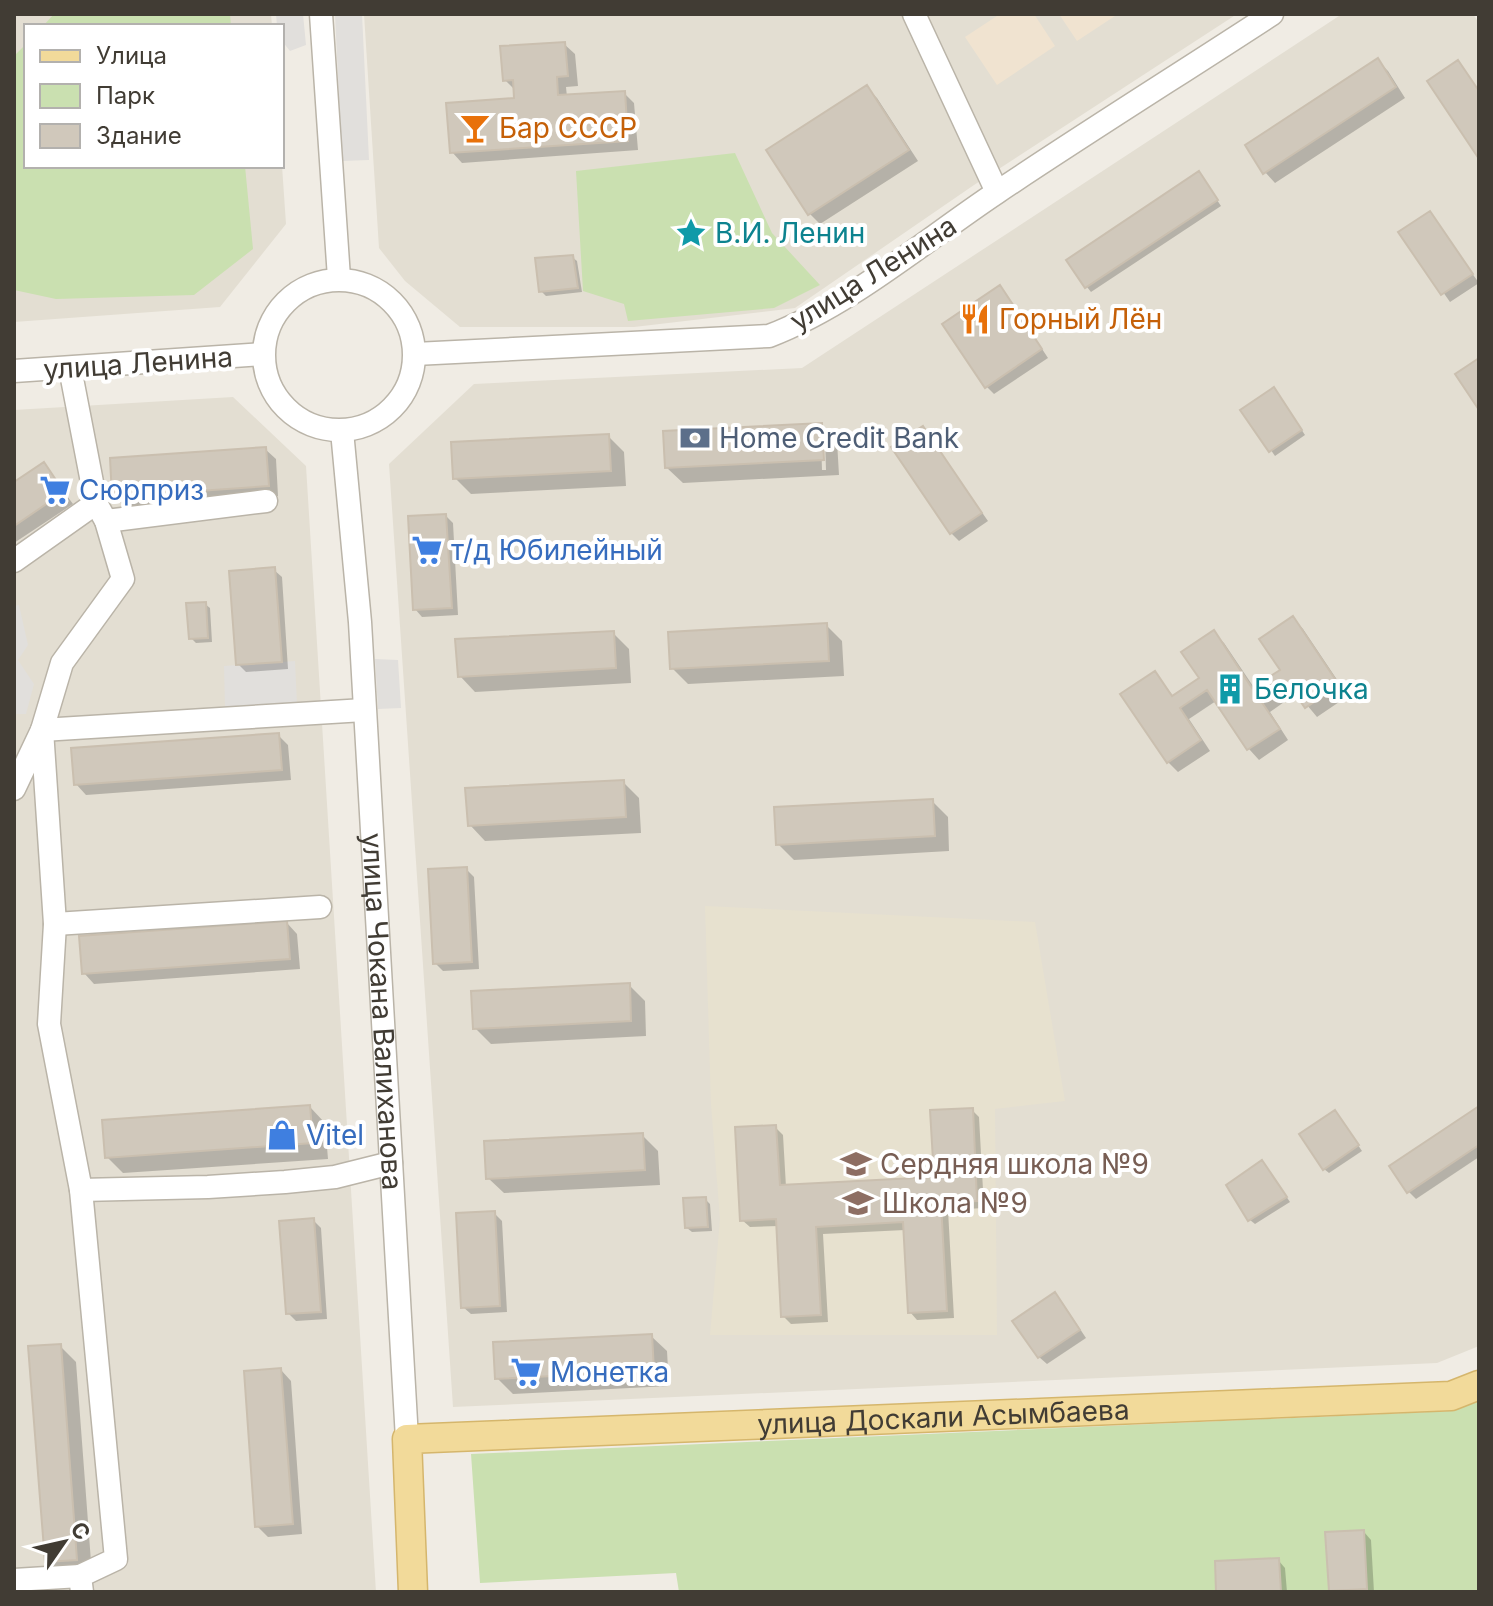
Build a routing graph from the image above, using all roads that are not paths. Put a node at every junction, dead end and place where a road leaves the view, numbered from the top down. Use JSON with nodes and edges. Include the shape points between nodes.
{"nodes":[{"id":1,"x":321,"y":14,"type":"edge"},
{"id":2,"x":914,"y":14,"type":"edge"},
{"id":3,"x":1272,"y":14,"type":"edge"},
{"id":4,"x":997,"y":192,"type":"junction"},
{"id":5,"x":339,"y":278,"type":"junction"},
{"id":6,"x":262,"y":354,"type":"junction"},
{"id":7,"x":415,"y":354,"type":"junction"},
{"id":8,"x":70,"y":368,"type":"junction"},
{"id":9,"x":14,"y":371,"type":"edge"},
{"id":10,"x":342,"y":431,"type":"junction"},
{"id":11,"x":266,"y":501,"type":"dead end"},
{"id":12,"x":101,"y":512,"type":"junction"},
{"id":13,"x":14,"y":561,"type":"edge"},
{"id":14,"x":364,"y":710,"type":"junction"},
{"id":15,"x":42,"y":730,"type":"junction"},
{"id":16,"x":14,"y":789,"type":"edge"},
{"id":17,"x":320,"y":907,"type":"dead end"},
{"id":18,"x":55,"y":924,"type":"junction"},
{"id":19,"x":391,"y":1163,"type":"junction"},
{"id":20,"x":81,"y":1190,"type":"junction"},
{"id":21,"x":1479,"y":1385,"type":"edge"},
{"id":22,"x":407,"y":1439,"type":"junction"},
{"id":23,"x":14,"y":1580,"type":"edge"},
{"id":24,"x":81,"y":1584,"type":"edge"},
{"id":25,"x":413,"y":1592,"type":"edge"}],
"edges":[{"from":1,"to":5,"type":"street"},
{"from":2,"to":4,"type":"street"},
{"from":3,"to":4,"type":"street","name":"улица Ленина"},
{"from":4,"to":7,"type":"street","name":"улица Ленина","via":[[845,297],[769,336]]},
{"from":5,"to":6,"type":"street","via":[[301,288],[273,316]]},
{"from":5,"to":7,"type":"street","via":[[377,288],[405,316]]},
{"from":6,"to":8,"type":"street","name":"улица Ленина"},
{"from":6,"to":10,"type":"street","via":[[273,394],[302,422]]},
{"from":7,"to":10,"type":"street","via":[[406,392],[379,420]]},
{"from":8,"to":9,"type":"street","name":"улица Ленина"},
{"from":8,"to":12,"type":"street"},
{"from":10,"to":14,"type":"street","name":"улица Чокана Валиханова"},
{"from":11,"to":12,"type":"street"},
{"from":12,"to":13,"type":"street"},
{"from":12,"to":15,"type":"street","via":[[123,579],[62,663]]},
{"from":14,"to":15,"type":"street"},
{"from":14,"to":19,"type":"street","name":"улица Чокана Валиханова"},
{"from":15,"to":16,"type":"street"},
{"from":15,"to":18,"type":"street"},
{"from":17,"to":18,"type":"street"},
{"from":18,"to":20,"type":"street","via":[[49,1024]]},
{"from":19,"to":20,"type":"street","via":[[285,1182]]},
{"from":19,"to":22,"type":"street","name":"улица Чокана Валиханова"},
{"from":20,"to":24,"type":"street","via":[[116,1559]]},
{"from":21,"to":22,"type":"main road","name":"улица Доскали Асымбаева","via":[[1451,1396]]},
{"from":22,"to":25,"type":"main road","name":"улица Чокана Валиханова"},
{"from":23,"to":24,"type":"street"}]}
